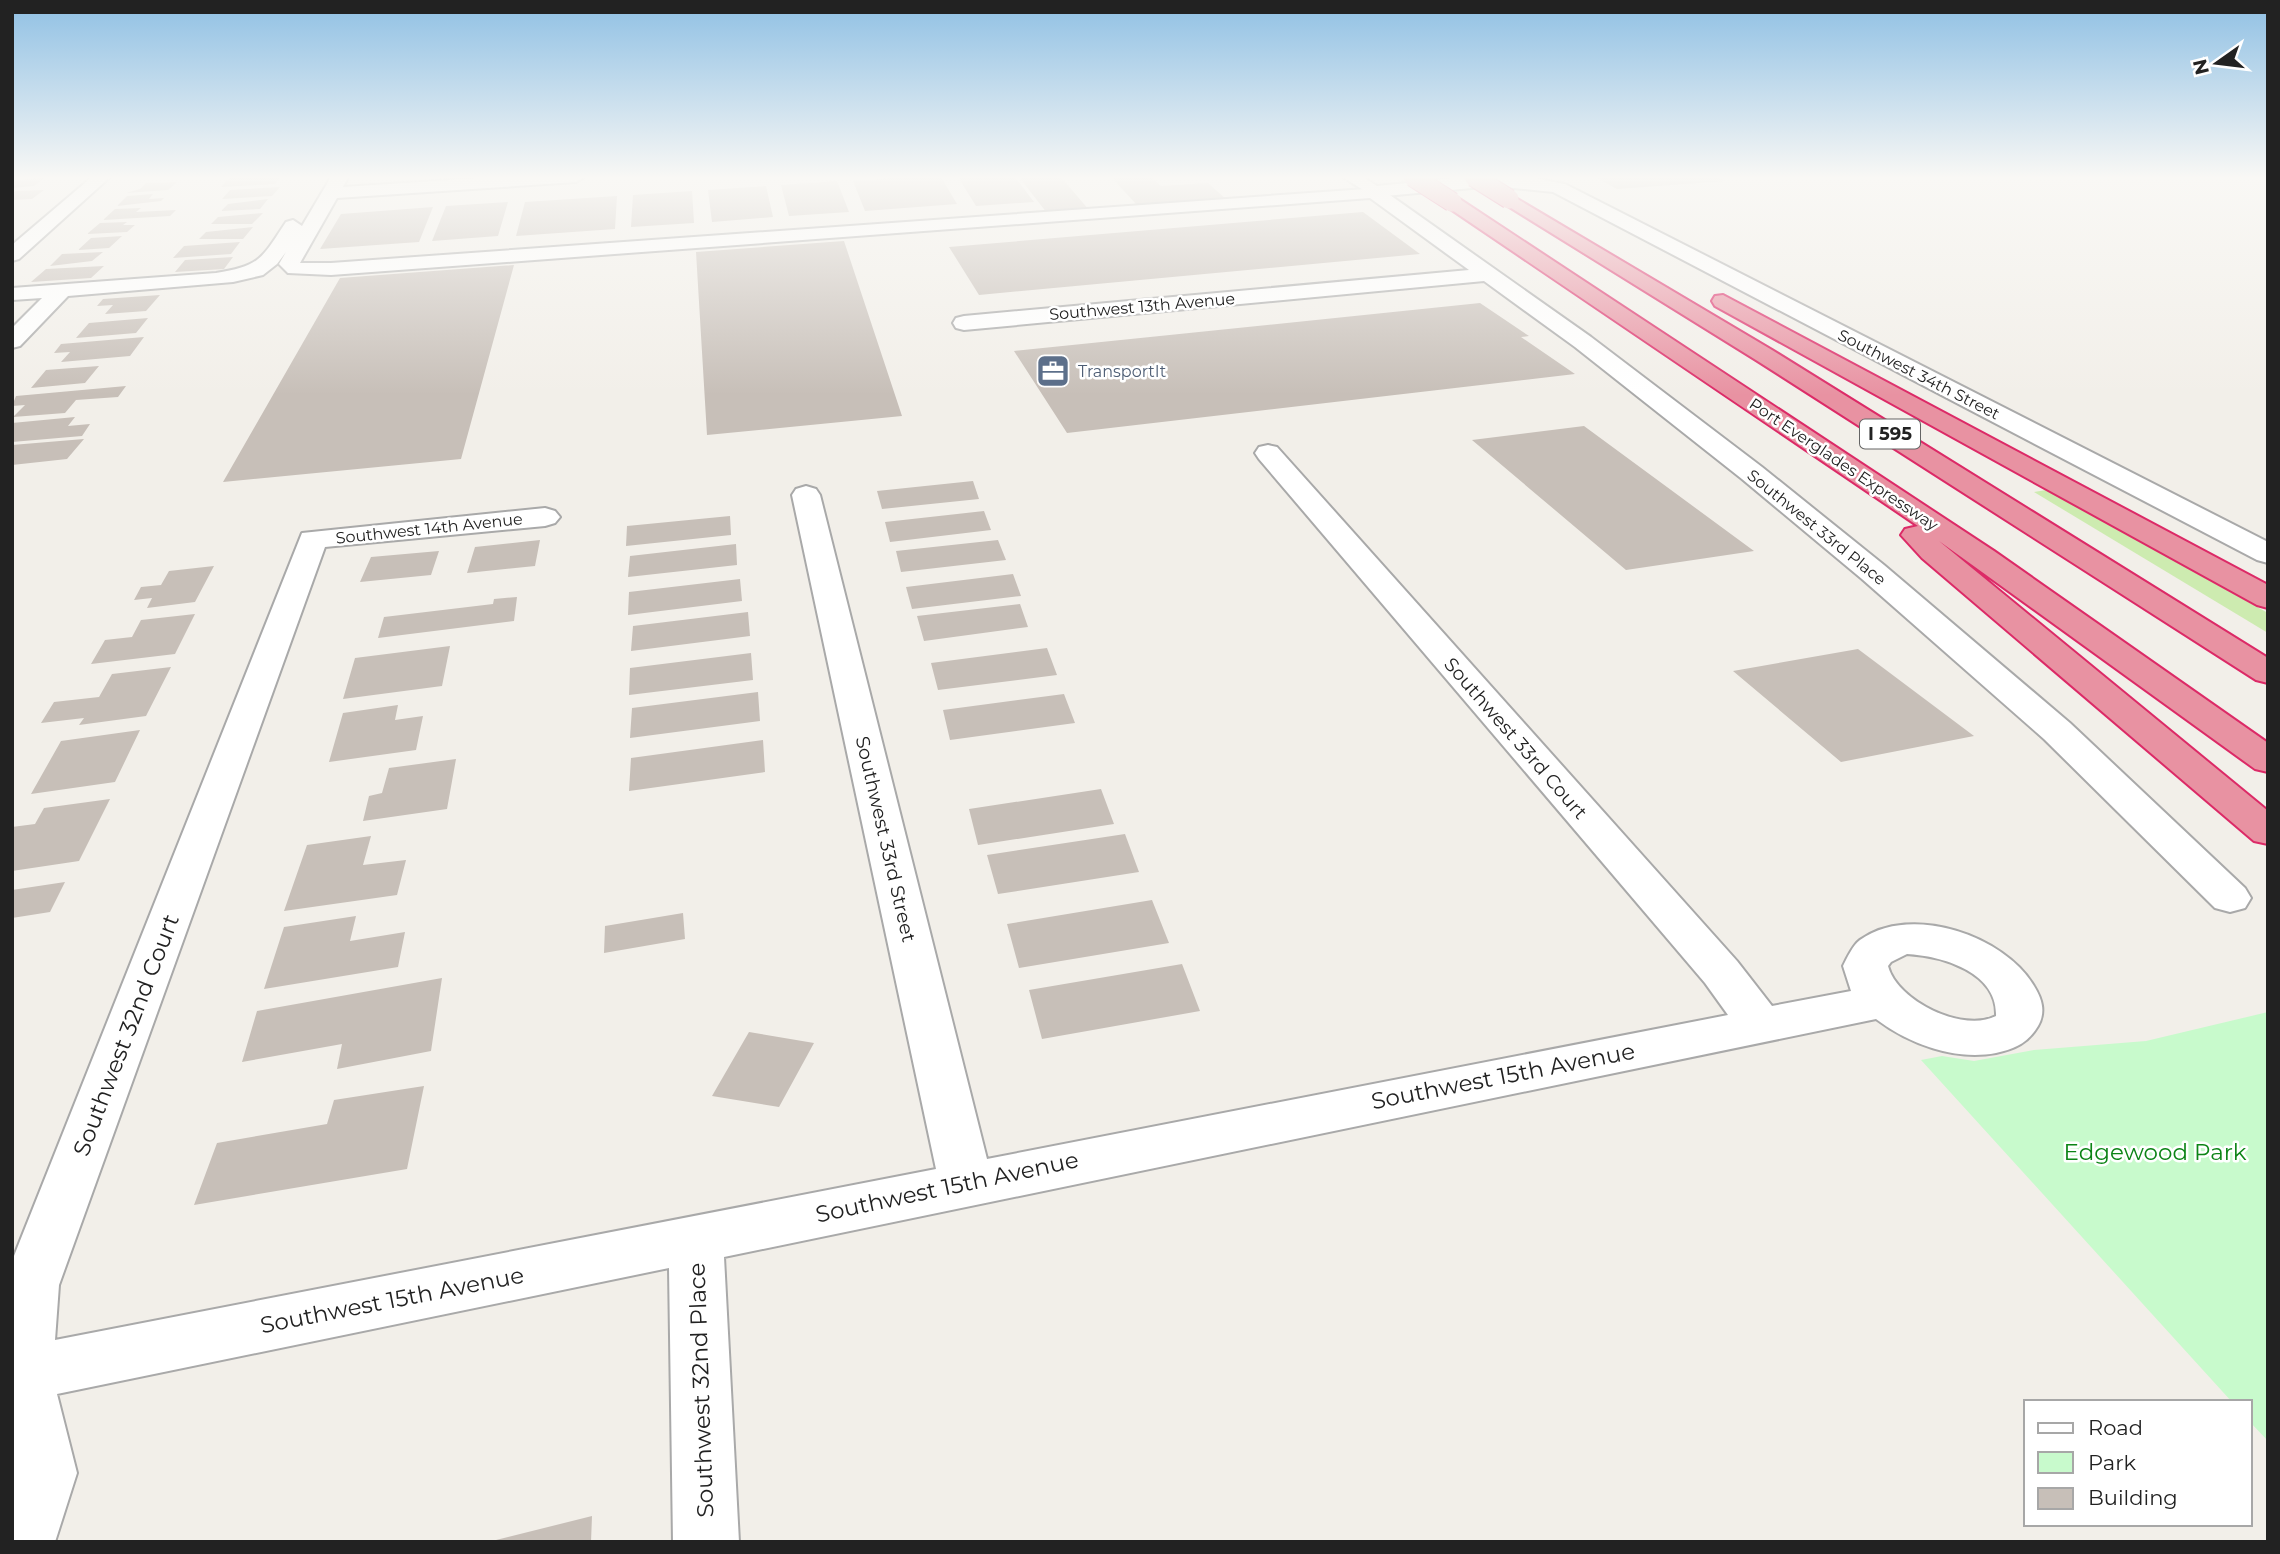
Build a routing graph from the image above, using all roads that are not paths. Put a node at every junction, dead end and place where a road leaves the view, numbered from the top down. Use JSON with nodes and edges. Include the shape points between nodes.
{"nodes":[{"id":1,"x":280,"y":250,"type":"edge"},
{"id":2,"x":297,"y":250,"type":"edge"},
{"id":3,"x":594,"y":250,"type":"edge"},
{"id":4,"x":1454,"y":250,"type":"edge"},
{"id":5,"x":1523,"y":250,"type":"edge"},
{"id":6,"x":1592,"y":250,"type":"edge"},
{"id":7,"x":1629,"y":250,"type":"edge"},
{"id":8,"x":1678,"y":250,"type":"edge"},
{"id":9,"x":1488,"y":274,"type":"junction"},
{"id":10,"x":62,"y":290,"type":"junction"},
{"id":11,"x":12,"y":294,"type":"edge"},
{"id":12,"x":964,"y":323,"type":"dead end"},
{"id":13,"x":12,"y":341,"type":"edge"},
{"id":14,"x":1268,"y":453,"type":"dead end"},
{"id":15,"x":1843,"y":462,"type":"junction"},
{"id":16,"x":806,"y":495,"type":"dead end"},
{"id":17,"x":545,"y":517,"type":"dead end"},
{"id":18,"x":313,"y":539,"type":"joint"},
{"id":19,"x":2268,"y":554,"type":"edge"},
{"id":20,"x":2268,"y":598,"type":"edge"},
{"id":21,"x":2268,"y":673,"type":"edge"},
{"id":22,"x":2268,"y":761,"type":"edge"},
{"id":23,"x":2268,"y":832,"type":"edge"},
{"id":24,"x":2230,"y":898,"type":"dead end"},
{"id":25,"x":1883,"y":1001,"type":"dead end"},
{"id":26,"x":1761,"y":1025,"type":"junction"},
{"id":27,"x":967,"y":1183,"type":"junction"},
{"id":28,"x":696,"y":1239,"type":"junction"},
{"id":29,"x":17,"y":1375,"type":"edge"},
{"id":30,"x":22,"y":1542,"type":"edge"},
{"id":31,"x":706,"y":1542,"type":"edge"}],
"edges":[{"from":1,"to":10,"type":"street","via":[[267,266],[249,274]]},
{"from":2,"to":3,"type":"street","name":"Southwest 34th Street","via":[[289,264],[295,269]]},
{"from":4,"to":9,"type":"street","name":"Southwest 33rd Place"},
{"from":5,"to":15,"type":"highway","name":"Port Everglades Expressway","number":"I 595","bridge":true},
{"from":6,"to":21,"type":"highway","number":"I 595"},
{"from":7,"to":20,"type":"highway"},
{"from":8,"to":19,"type":"street","name":"Southwest 34th Street"},
{"from":9,"to":12,"type":"street","name":"Southwest 13th Avenue"},
{"from":9,"to":24,"type":"street","name":"Southwest 33rd Place","via":[[1732,457],[1882,579],[2057,731]]},
{"from":10,"to":11,"type":"street"},
{"from":10,"to":13,"type":"street"},
{"from":14,"to":26,"type":"street","name":"Southwest 33rd Court","via":[[1721,972]]},
{"from":15,"to":22,"type":"highway","name":"Port Everglades Expressway","number":"I 595"},
{"from":15,"to":23,"type":"highway","via":[[1933,552]]},
{"from":16,"to":27,"type":"street","name":"Southwest 33rd Street"},
{"from":17,"to":18,"type":"street","name":"Southwest 14th Avenue"},
{"from":18,"to":29,"type":"street","name":"Southwest 32nd Court","via":[[31,1285]]},
{"from":25,"to":26,"type":"street","name":"Southwest 15th Avenue"},
{"from":26,"to":27,"type":"street","name":"Southwest 15th Avenue"},
{"from":27,"to":28,"type":"street","name":"Southwest 15th Avenue"},
{"from":28,"to":29,"type":"street","name":"Southwest 15th Avenue"},
{"from":28,"to":31,"type":"street","name":"Southwest 32nd Place"},
{"from":29,"to":30,"type":"street","name":"Southwest 32nd Court","via":[[45,1473]]}]}
